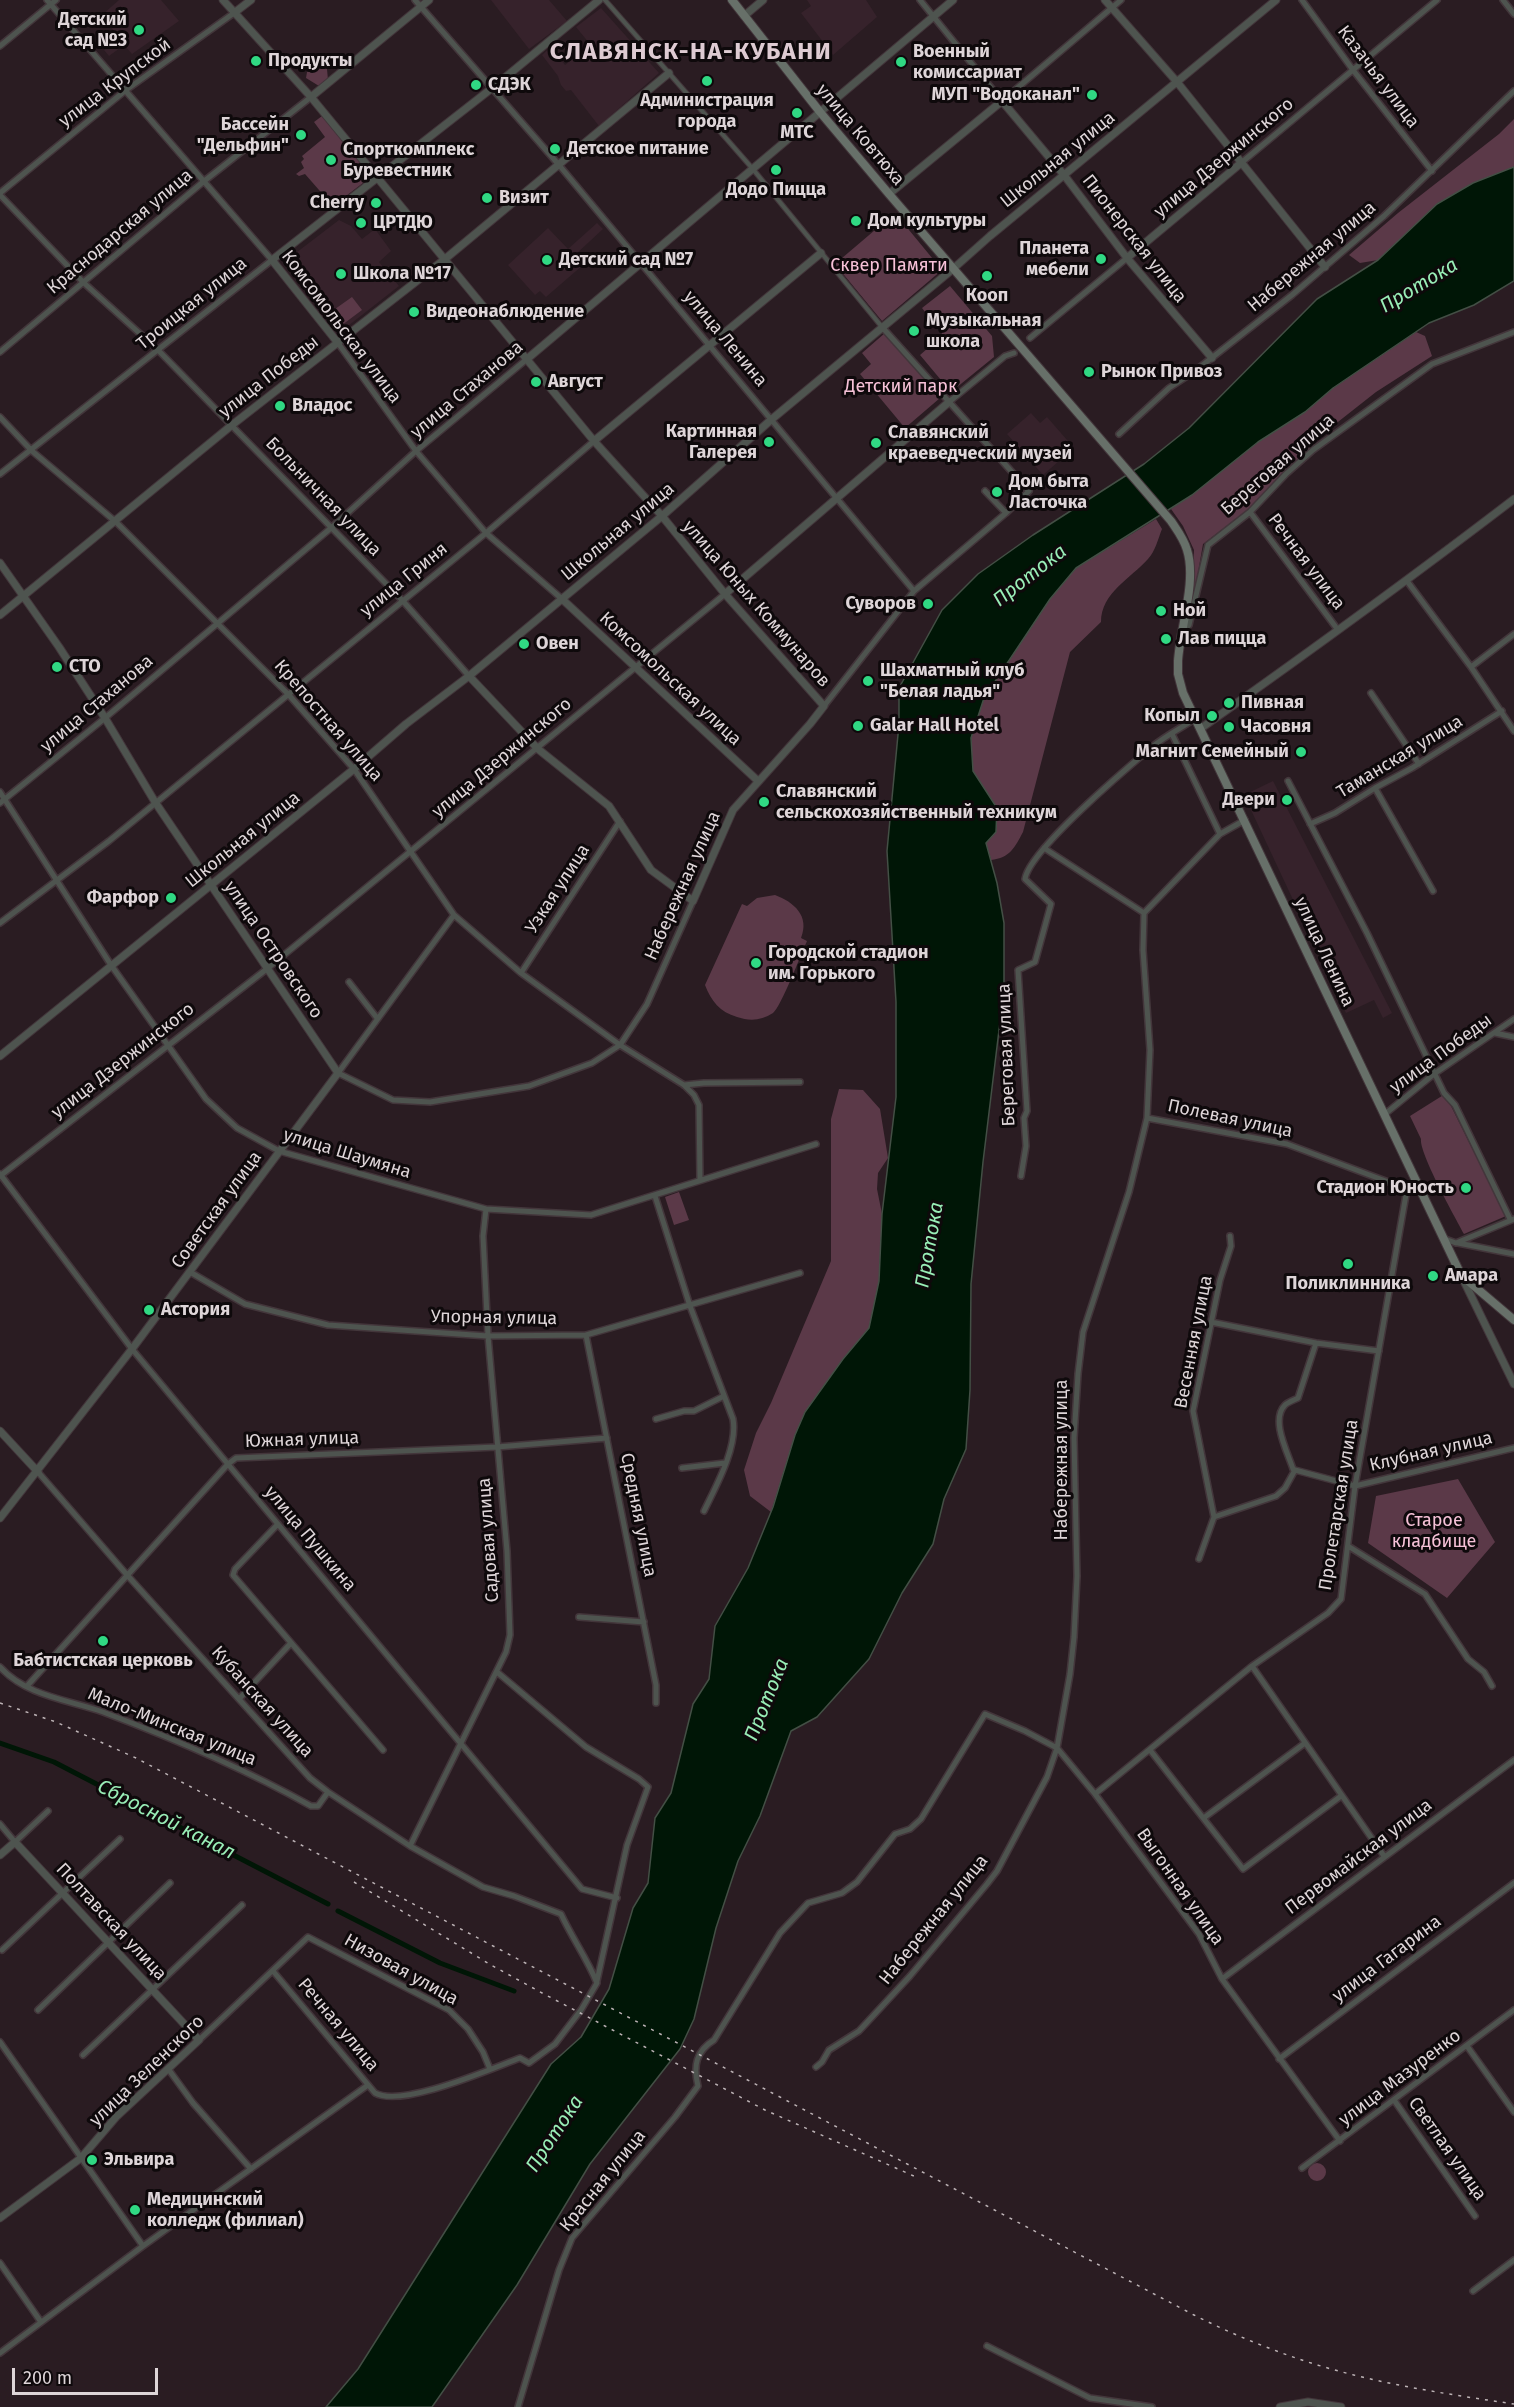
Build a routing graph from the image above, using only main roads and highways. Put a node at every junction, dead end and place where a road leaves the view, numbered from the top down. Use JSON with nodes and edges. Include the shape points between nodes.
{"nodes":[{"id":1,"x":732,"y":0,"type":"edge"},
{"id":2,"x":1171,"y":521,"type":"joint"},
{"id":3,"x":1514,"y":1320,"type":"edge"}],
"edges":[{"from":1,"to":2,"type":"main road","name":"улица Ковтюха","via":[[889,194]]},
{"from":2,"to":3,"type":"main road","name":"улица Ленина","via":[[1182,537],[1189,560],[1179,683],[1461,1275],[1475,1294]]}]}
